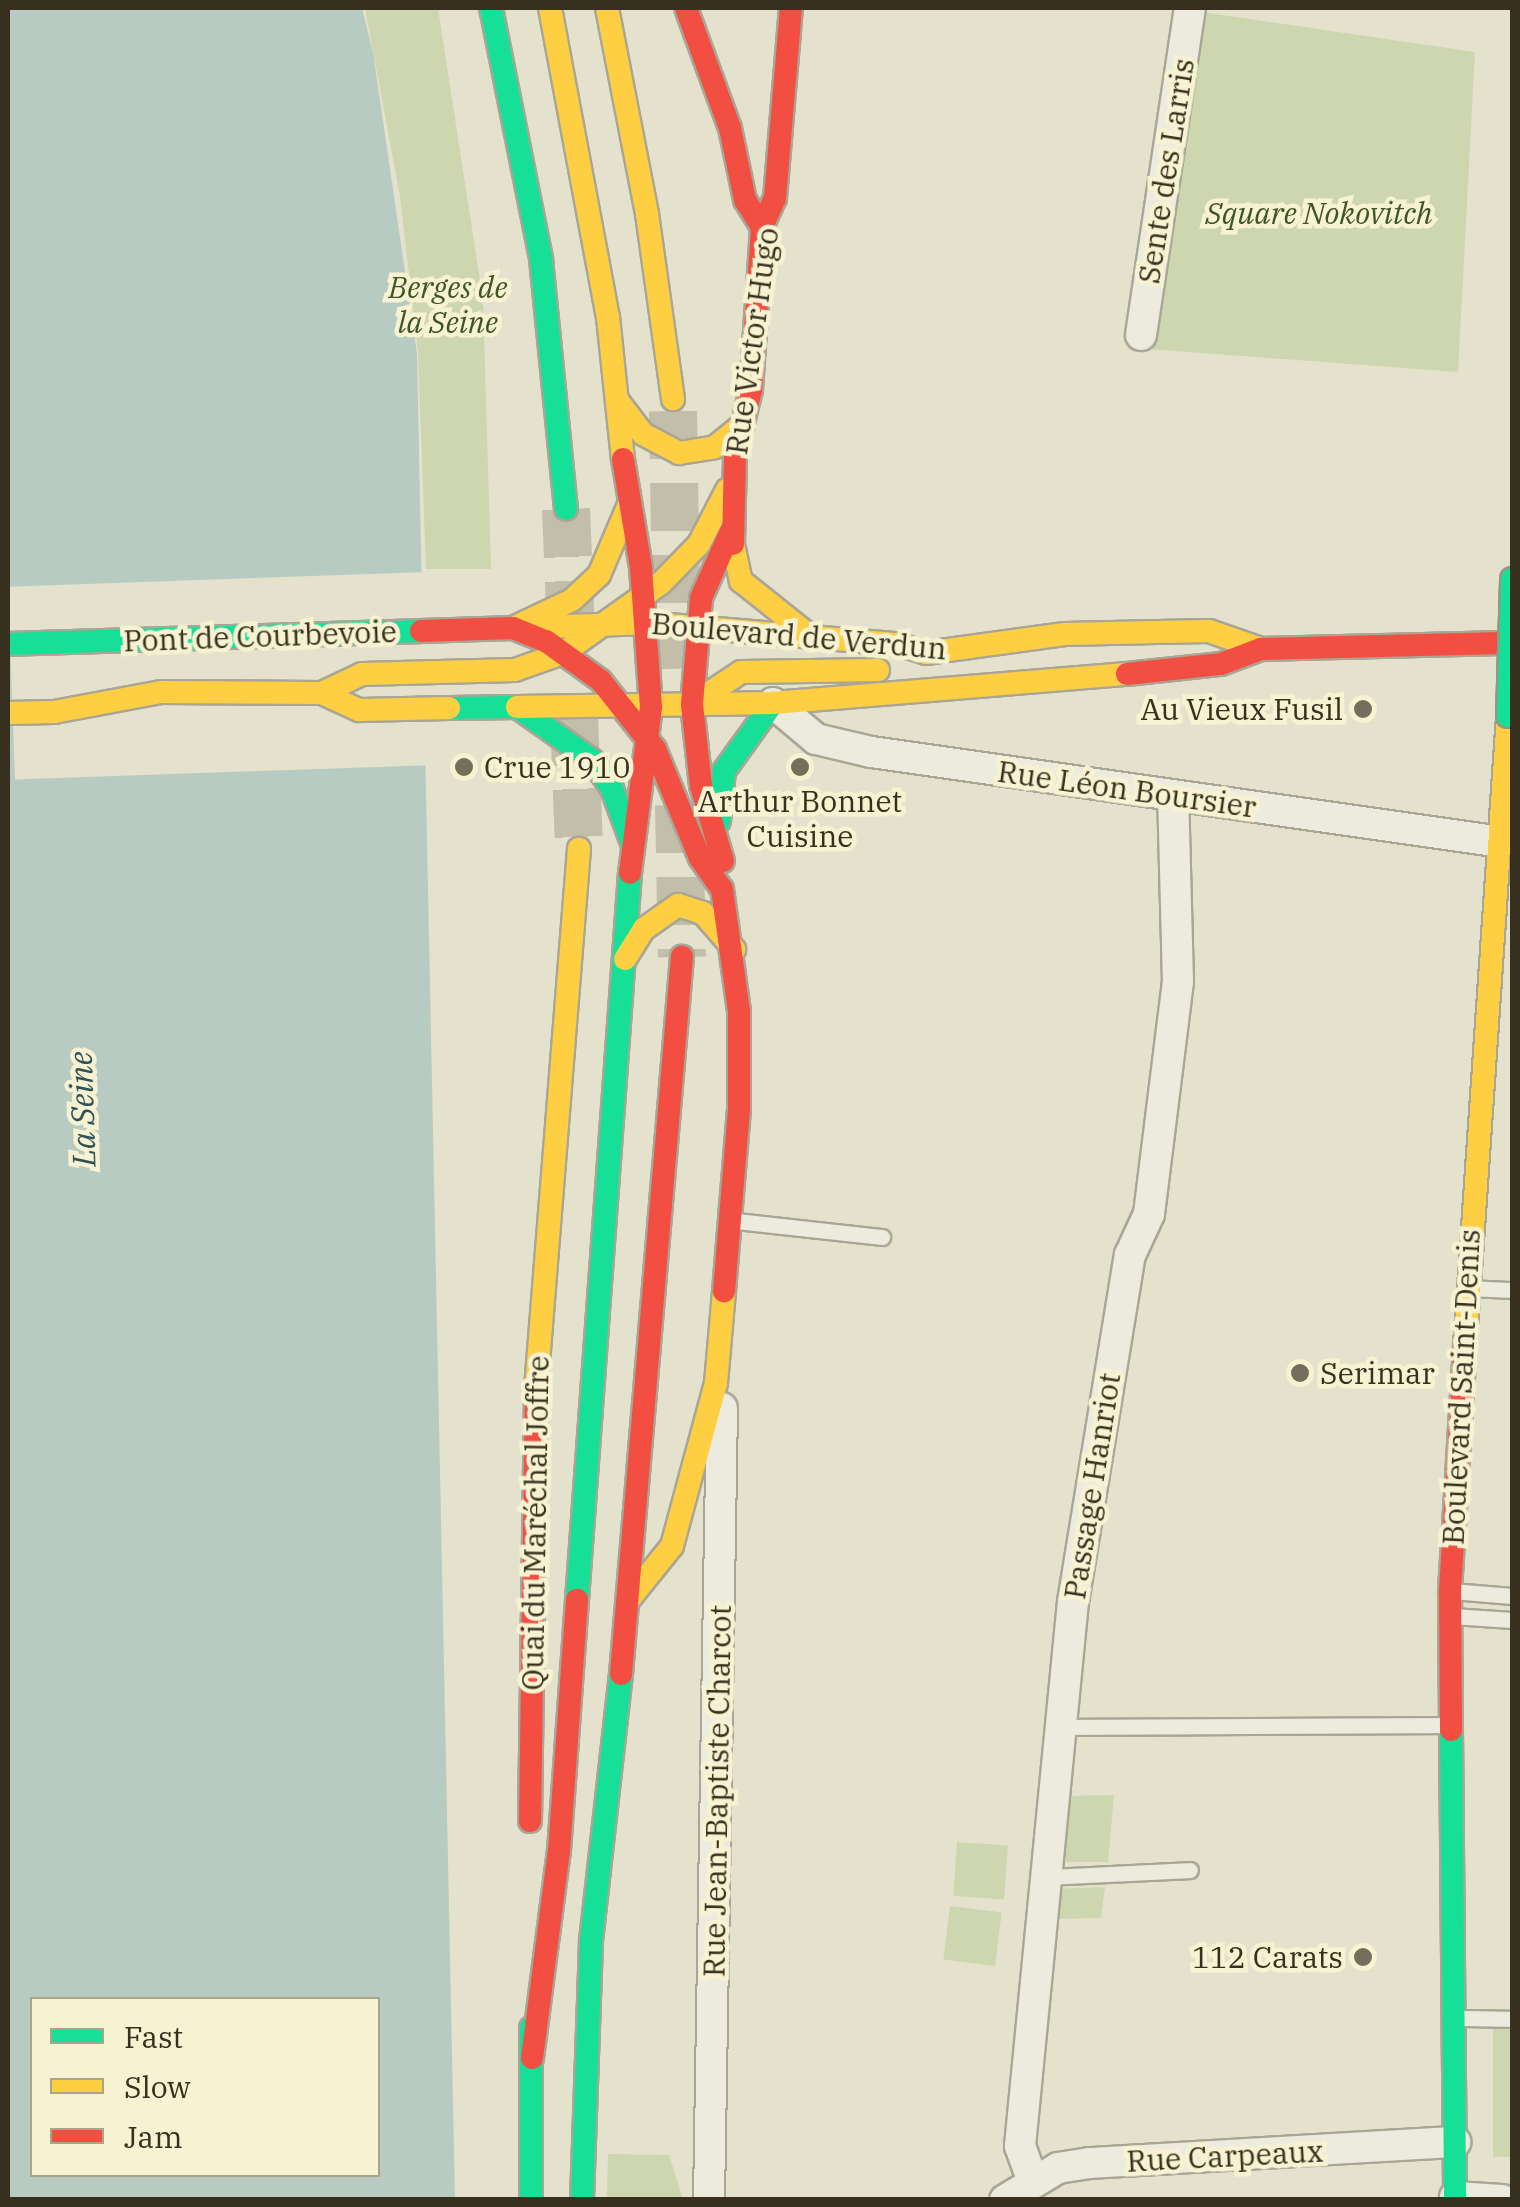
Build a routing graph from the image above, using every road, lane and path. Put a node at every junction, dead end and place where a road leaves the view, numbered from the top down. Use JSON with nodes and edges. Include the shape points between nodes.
{"nodes":[{"id":1,"x":491,"y":8,"type":"edge"},
{"id":2,"x":550,"y":8,"type":"edge"},
{"id":3,"x":607,"y":8,"type":"edge"},
{"id":4,"x":686,"y":8,"type":"edge"},
{"id":5,"x":792,"y":8,"type":"edge"},
{"id":6,"x":1190,"y":8,"type":"edge"},
{"id":7,"x":762,"y":227,"type":"junction"},
{"id":8,"x":1141,"y":335,"type":"dead end"},
{"id":9,"x":617,"y":400,"type":"junction"},
{"id":10,"x":672,"y":400,"type":"tunnel mouth"},
{"id":11,"x":742,"y":424,"type":"junction"},
{"id":12,"x":732,"y":476,"type":"junction"},
{"id":13,"x":628,"y":507,"type":"junction"},
{"id":14,"x":566,"y":509,"type":"tunnel mouth"},
{"id":15,"x":730,"y":533,"type":"junction"},
{"id":16,"x":1512,"y":577,"type":"edge"},
{"id":17,"x":644,"y":597,"type":"junction"},
{"id":18,"x":614,"y":622,"type":"junction"},
{"id":19,"x":646,"y":623,"type":"junction"},
{"id":20,"x":513,"y":628,"type":"junction"},
{"id":21,"x":695,"y":629,"type":"junction"},
{"id":22,"x":814,"y":639,"type":"junction"},
{"id":23,"x":1512,"y":643,"type":"edge"},
{"id":24,"x":8,"y":644,"type":"edge"},
{"id":25,"x":1261,"y":649,"type":"junction"},
{"id":26,"x":563,"y":652,"type":"junction"},
{"id":27,"x":926,"y":653,"type":"junction"},
{"id":28,"x":322,"y":693,"type":"junction"},
{"id":29,"x":773,"y":703,"type":"junction"},
{"id":30,"x":692,"y":704,"type":"junction"},
{"id":31,"x":651,"y":706,"type":"junction"},
{"id":32,"x":517,"y":707,"type":"junction"},
{"id":33,"x":624,"y":707,"type":"junction"},
{"id":34,"x":8,"y":713,"type":"edge"},
{"id":35,"x":650,"y":752,"type":"junction"},
{"id":36,"x":1173,"y":796,"type":"junction"},
{"id":37,"x":1495,"y":842,"type":"junction"},
{"id":38,"x":632,"y":843,"type":"junction"},
{"id":39,"x":580,"y":849,"type":"tunnel mouth"},
{"id":40,"x":723,"y":862,"type":"junction"},
{"id":41,"x":722,"y":890,"type":"junction"},
{"id":42,"x":734,"y":950,"type":"junction"},
{"id":43,"x":682,"y":957,"type":"tunnel mouth"},
{"id":44,"x":625,"y":959,"type":"junction"},
{"id":45,"x":733,"y":1220,"type":"junction"},
{"id":46,"x":882,"y":1237,"type":"dead end"},
{"id":47,"x":1465,"y":1288,"type":"junction"},
{"id":48,"x":1512,"y":1290,"type":"edge"},
{"id":49,"x":716,"y":1383,"type":"junction"},
{"id":50,"x":1450,"y":1591,"type":"junction"},
{"id":51,"x":1512,"y":1596,"type":"edge"},
{"id":52,"x":630,"y":1598,"type":"junction"},
{"id":53,"x":1449,"y":1616,"type":"junction"},
{"id":54,"x":1512,"y":1620,"type":"edge"},
{"id":55,"x":1447,"y":1725,"type":"junction"},
{"id":56,"x":1061,"y":1726,"type":"junction"},
{"id":57,"x":530,"y":1840,"type":"dead end"},
{"id":58,"x":1190,"y":1870,"type":"dead end"},
{"id":59,"x":1046,"y":1876,"type":"junction"},
{"id":60,"x":529,"y":1877,"type":"dead end"},
{"id":61,"x":1452,"y":2018,"type":"junction"},
{"id":62,"x":1512,"y":2019,"type":"edge"},
{"id":63,"x":532,"y":2058,"type":"junction"},
{"id":64,"x":1455,"y":2142,"type":"junction"},
{"id":65,"x":1032,"y":2180,"type":"junction"},
{"id":66,"x":1456,"y":2198,"type":"edge"},
{"id":67,"x":531,"y":2200,"type":"edge"},
{"id":68,"x":582,"y":2200,"type":"edge"},
{"id":69,"x":709,"y":2200,"type":"edge"},
{"id":70,"x":1005,"y":2200,"type":"edge"},
{"id":71,"x":1502,"y":2200,"type":"edge"}],
"edges":[{"from":1,"to":14,"type":"main road","via":[[540,259]]},
{"from":2,"to":9,"type":"main road","via":[[586,181]]},
{"from":3,"to":10,"type":"main road","via":[[647,214]]},
{"from":4,"to":7,"type":"main road","via":[[730,128],[746,200]]},
{"from":5,"to":7,"type":"main road","name":"Rue Victor Hugo","via":[[775,198]]},
{"from":6,"to":8,"type":"street","name":"Sente des Larris"},
{"from":7,"to":11,"type":"main road","name":"Rue Victor Hugo","via":[[756,349]]},
{"from":9,"to":11,"type":"main road","via":[[652,442],[680,452],[715,447]]},
{"from":9,"to":13,"type":"main road"},
{"from":11,"to":12,"type":"main road","name":"Rue Victor Hugo"},
{"from":12,"to":15,"type":"main road","name":"Rue Victor Hugo"},
{"from":12,"to":17,"type":"main road","via":[[699,544]]},
{"from":13,"to":17,"type":"main road"},
{"from":13,"to":20,"type":"main road","via":[[599,575],[572,600]]},
{"from":15,"to":21,"type":"main road"},
{"from":15,"to":22,"type":"main road","name":"Rue Victor Hugo","via":[[741,581]]},
{"from":16,"to":37,"type":"main road","name":"Boulevard Saint-Denis","bridge":true},
{"from":17,"to":18,"type":"main road"},
{"from":17,"to":19,"type":"main road"},
{"from":18,"to":19,"type":"main road","name":"Boulevard de Verdun"},
{"from":18,"to":20,"type":"main road","name":"Boulevard de Verdun"},
{"from":18,"to":26,"type":"main road"},
{"from":19,"to":21,"type":"main road","name":"Boulevard de Verdun"},
{"from":19,"to":31,"type":"main road"},
{"from":20,"to":24,"type":"main road","name":"Pont de Courbevoie"},
{"from":20,"to":26,"type":"main road"},
{"from":21,"to":22,"type":"main road","name":"Boulevard de Verdun"},
{"from":21,"to":30,"type":"main road"},
{"from":22,"to":27,"type":"main road","name":"Boulevard de Verdun","via":[[897,644]]},
{"from":23,"to":25,"type":"main road","name":"Boulevard de Verdun"},
{"from":25,"to":27,"type":"main road","name":"Boulevard de Verdun","via":[[1208,630],[1134,631]]},
{"from":25,"to":29,"type":"main road","name":"Boulevard de Verdun","via":[[1221,664],[1154,672]]},
{"from":26,"to":28,"type":"main road","via":[[516,670],[362,674]]},
{"from":26,"to":33,"type":"main road"},
{"from":27,"to":30,"type":"main road","via":[[908,670],[740,672]]},
{"from":28,"to":32,"type":"main road","name":"Pont de Courbevoie","via":[[359,710]]},
{"from":28,"to":34,"type":"main road","name":"Pont de Courbevoie","via":[[133,692],[54,712]]},
{"from":29,"to":30,"type":"main road","name":"Boulevard de Verdun"},
{"from":29,"to":36,"type":"street","name":"Rue Léon Boursier","via":[[826,744]]},
{"from":29,"to":40,"type":"main road","via":[[724,771]]},
{"from":30,"to":31,"type":"main road","name":"Boulevard de Verdun"},
{"from":30,"to":35,"type":"main road"},
{"from":30,"to":40,"type":"main road","via":[[701,786]]},
{"from":31,"to":33,"type":"main road","name":"Boulevard de Verdun"},
{"from":31,"to":35,"type":"main road"},
{"from":32,"to":33,"type":"main road","name":"Boulevard de Verdun"},
{"from":32,"to":38,"type":"main road","via":[[592,760],[612,789]]},
{"from":33,"to":35,"type":"main road"},
{"from":35,"to":38,"type":"main road"},
{"from":35,"to":41,"type":"main road"},
{"from":36,"to":37,"type":"street","name":"Rue Léon Boursier"},
{"from":36,"to":56,"type":"street","name":"Passage Hanriot","via":[[1178,982],[1150,1214],[1130,1256],[1073,1602]]},
{"from":37,"to":47,"type":"main road","name":"Boulevard Saint-Denis"},
{"from":38,"to":44,"type":"main road"},
{"from":39,"to":57,"type":"main road","name":"Quai du Maréchal Joffre","via":[[536,1388]]},
{"from":40,"to":41,"type":"main road"},
{"from":41,"to":42,"type":"main road"},
{"from":42,"to":44,"type":"main road","via":[[712,920],[678,905],[644,929]]},
{"from":42,"to":45,"type":"main road","via":[[740,1064]]},
{"from":43,"to":52,"type":"main road"},
{"from":44,"to":63,"type":"main road","via":[[559,1851]]},
{"from":45,"to":46,"type":"lane"},
{"from":45,"to":49,"type":"main road"},
{"from":47,"to":48,"type":"lane"},
{"from":47,"to":50,"type":"main road","name":"Boulevard Saint-Denis"},
{"from":49,"to":52,"type":"main road","via":[[672,1546]]},
{"from":49,"to":69,"type":"street","name":"Rue Jean-Baptiste Charcot","via":[[724,1419]]},
{"from":50,"to":51,"type":"lane"},
{"from":50,"to":53,"type":"main road","name":"Boulevard Saint-Denis"},
{"from":52,"to":68,"type":"main road","via":[[591,1942]]},
{"from":53,"to":54,"type":"lane"},
{"from":53,"to":55,"type":"main road","name":"Boulevard Saint-Denis"},
{"from":55,"to":56,"type":"lane"},
{"from":55,"to":61,"type":"main road","name":"Boulevard Saint-Denis"},
{"from":56,"to":59,"type":"street","name":"Passage Hanriot"},
{"from":58,"to":59,"type":"lane"},
{"from":59,"to":65,"type":"street","name":"Passage Hanriot","via":[[1020,2146]]},
{"from":60,"to":63,"type":"main road"},
{"from":61,"to":62,"type":"lane"},
{"from":61,"to":64,"type":"main road","name":"Boulevard Saint-Denis"},
{"from":63,"to":67,"type":"main road"},
{"from":64,"to":65,"type":"street","name":"Rue Carpeaux","via":[[1090,2164]]},
{"from":64,"to":66,"type":"main road","name":"Boulevard Saint-Denis"},
{"from":65,"to":70,"type":"street","name":"Rue Carpeaux"},
{"from":66,"to":71,"type":"street"}]}
